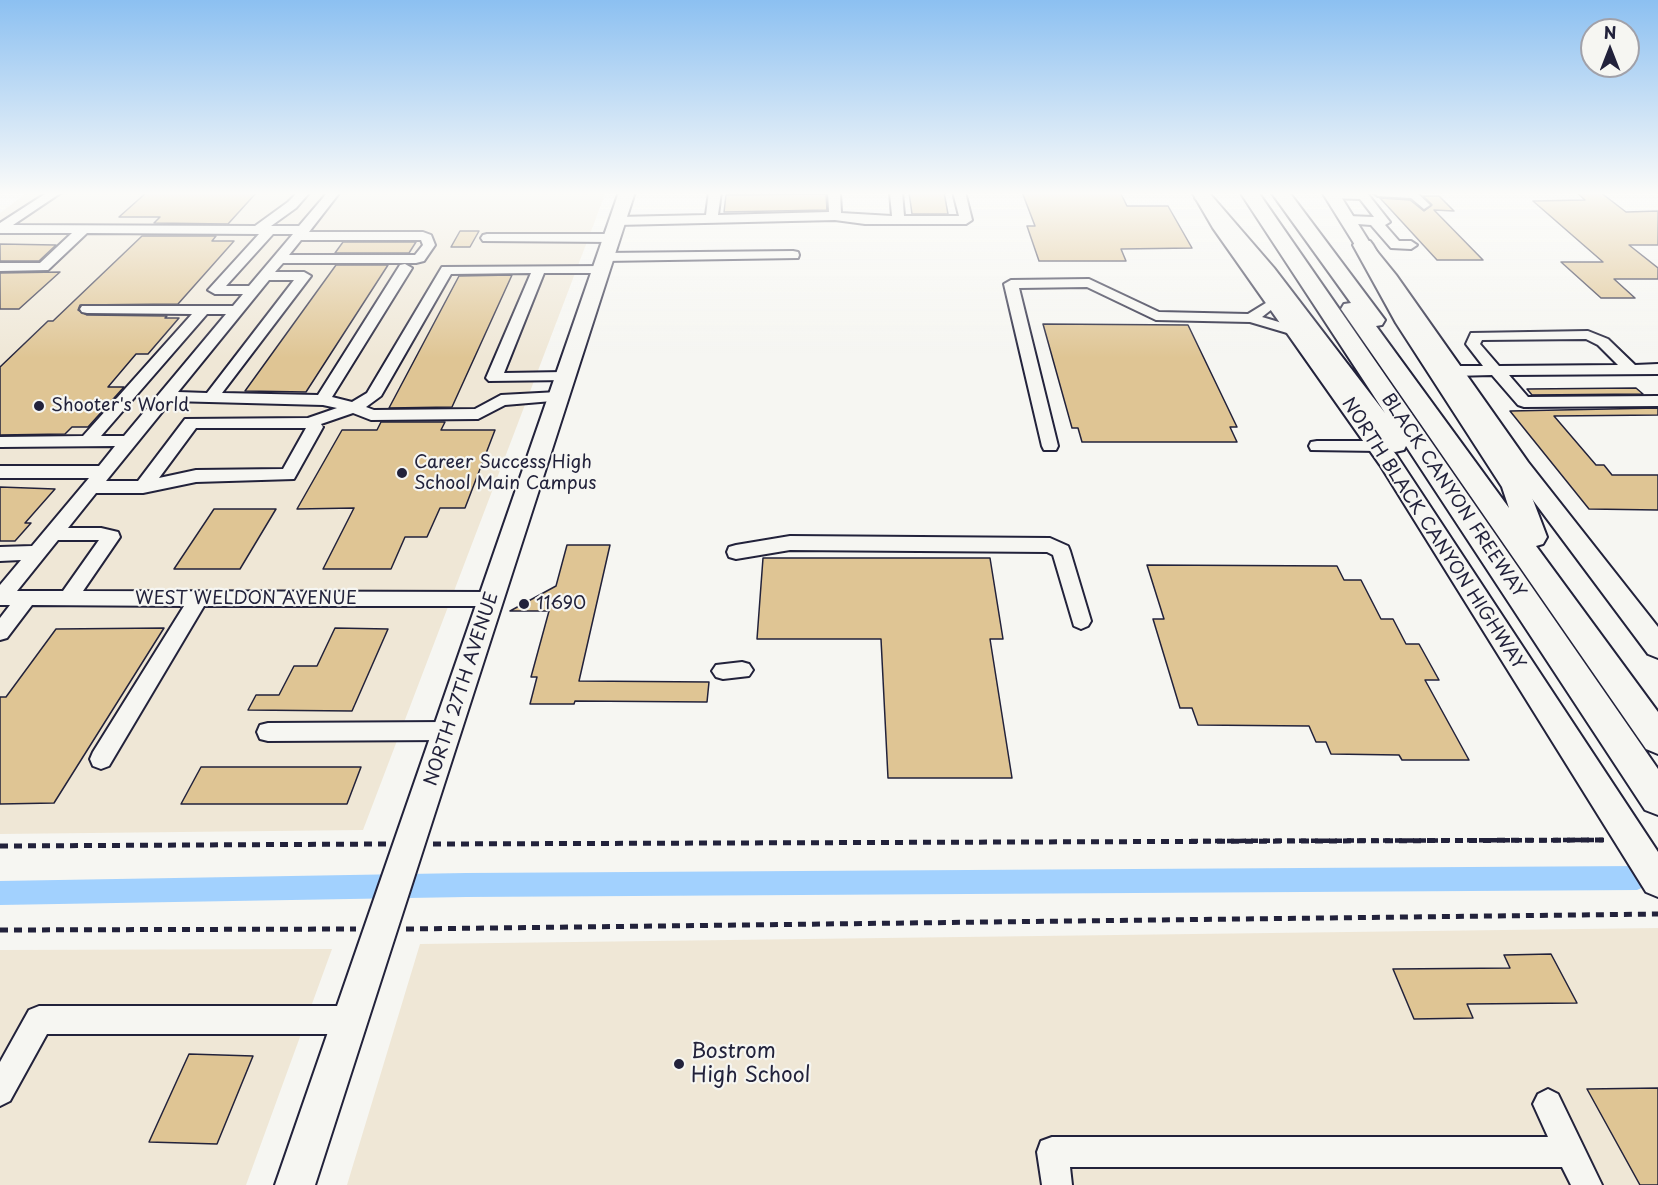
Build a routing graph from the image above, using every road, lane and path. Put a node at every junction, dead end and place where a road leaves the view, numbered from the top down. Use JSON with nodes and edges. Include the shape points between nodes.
{"nodes":[{"id":1,"x":64,"y":247,"type":"edge"},
{"id":2,"x":255,"y":247,"type":"edge"},
{"id":3,"x":289,"y":247,"type":"edge"},
{"id":4,"x":297,"y":247,"type":"edge"},
{"id":5,"x":317,"y":247,"type":"edge"},
{"id":6,"x":427,"y":247,"type":"edge"},
{"id":7,"x":604,"y":247,"type":"edge"},
{"id":8,"x":608,"y":247,"type":"edge"},
{"id":9,"x":635,"y":247,"type":"edge"},
{"id":10,"x":1235,"y":247,"type":"edge"},
{"id":11,"x":1246,"y":247,"type":"edge"},
{"id":12,"x":1286,"y":247,"type":"edge"},
{"id":13,"x":1308,"y":247,"type":"edge"},
{"id":14,"x":1321,"y":247,"type":"edge"},
{"id":15,"x":1364,"y":247,"type":"edge"},
{"id":16,"x":1365,"y":247,"type":"edge"},
{"id":17,"x":793,"y":255,"type":"dead end"},
{"id":18,"x":310,"y":261,"type":"junction"},
{"id":19,"x":0,"y":267,"type":"edge"},
{"id":20,"x":405,"y":268,"type":"dead end"},
{"id":21,"x":539,"y":269,"type":"junction"},
{"id":22,"x":266,"y":276,"type":"junction"},
{"id":23,"x":304,"y":276,"type":"junction"},
{"id":24,"x":254,"y":290,"type":"junction"},
{"id":25,"x":1274,"y":302,"type":"junction"},
{"id":26,"x":87,"y":309,"type":"dead end"},
{"id":27,"x":203,"y":310,"type":"junction"},
{"id":28,"x":238,"y":310,"type":"junction"},
{"id":29,"x":1251,"y":318,"type":"junction"},
{"id":30,"x":1294,"y":331,"type":"junction"},
{"id":31,"x":155,"y":366,"type":"junction"},
{"id":32,"x":190,"y":368,"type":"junction"},
{"id":33,"x":1658,"y":369,"type":"edge"},
{"id":34,"x":1632,"y":370,"type":"junction"},
{"id":35,"x":1453,"y":371,"type":"junction"},
{"id":36,"x":1496,"y":371,"type":"junction"},
{"id":37,"x":561,"y":387,"type":"junction"},
{"id":38,"x":167,"y":396,"type":"junction"},
{"id":39,"x":211,"y":398,"type":"junction"},
{"id":40,"x":323,"y":400,"type":"junction"},
{"id":41,"x":1658,"y":401,"type":"edge"},
{"id":42,"x":354,"y":407,"type":"junction"},
{"id":43,"x":310,"y":423,"type":"junction"},
{"id":44,"x":88,"y":441,"type":"junction"},
{"id":45,"x":130,"y":441,"type":"junction"},
{"id":46,"x":0,"y":442,"type":"edge"},
{"id":47,"x":1050,"y":446,"type":"dead end"},
{"id":48,"x":1317,"y":446,"type":"dead end"},
{"id":49,"x":1378,"y":446,"type":"junction"},
{"id":50,"x":0,"y":472,"type":"edge"},
{"id":51,"x":105,"y":472,"type":"junction"},
{"id":52,"x":143,"y":487,"type":"junction"},
{"id":53,"x":91,"y":488,"type":"junction"},
{"id":54,"x":53,"y":534,"type":"junction"},
{"id":55,"x":1533,"y":537,"type":"junction"},
{"id":56,"x":1486,"y":545,"type":"junction"},
{"id":57,"x":38,"y":552,"type":"junction"},
{"id":58,"x":736,"y":552,"type":"dead end"},
{"id":59,"x":0,"y":555,"type":"edge"},
{"id":60,"x":0,"y":598,"type":"edge"},
{"id":61,"x":27,"y":598,"type":"junction"},
{"id":62,"x":68,"y":598,"type":"junction"},
{"id":63,"x":198,"y":599,"type":"junction"},
{"id":64,"x":491,"y":599,"type":"junction"},
{"id":65,"x":1081,"y":621,"type":"dead end"},
{"id":66,"x":0,"y":632,"type":"edge"},
{"id":67,"x":1658,"y":647,"type":"edge"},
{"id":68,"x":1658,"y":709,"type":"edge"},
{"id":69,"x":447,"y":731,"type":"junction"},
{"id":70,"x":268,"y":732,"type":"dead end"},
{"id":71,"x":1658,"y":739,"type":"edge"},
{"id":72,"x":101,"y":759,"type":"dead end"},
{"id":73,"x":1658,"y":799,"type":"edge"},
{"id":74,"x":373,"y":844,"type":"dead end"},
{"id":75,"x":448,"y":844,"type":"dead end"},
{"id":76,"x":1635,"y":845,"type":"junction"},
{"id":77,"x":0,"y":846,"type":"edge"},
{"id":78,"x":1658,"y":881,"type":"edge"},
{"id":79,"x":1658,"y":914,"type":"edge"},
{"id":80,"x":385,"y":921,"type":"junction"},
{"id":81,"x":0,"y":930,"type":"edge"},
{"id":82,"x":351,"y":1020,"type":"junction"},
{"id":83,"x":0,"y":1092,"type":"edge"},
{"id":84,"x":1548,"y":1104,"type":"dead end"},
{"id":85,"x":1571,"y":1152,"type":"junction"},
{"id":86,"x":295,"y":1185,"type":"edge"},
{"id":87,"x":1057,"y":1185,"type":"edge"},
{"id":88,"x":1587,"y":1185,"type":"edge"}],
"edges":[{"from":1,"to":19,"type":"street","via":[[43,267]]},
{"from":2,"to":24,"type":"street","via":[[216,290]]},
{"from":3,"to":22,"type":"street"},
{"from":4,"to":18,"type":"street"},
{"from":5,"to":18,"type":"street"},
{"from":6,"to":18,"type":"street","via":[[416,259]]},
{"from":7,"to":21,"type":"street"},
{"from":8,"to":37,"type":"main road","name":"NORTH 27TH AVENUE"},
{"from":9,"to":17,"type":"street"},
{"from":10,"to":25,"type":"main road","name":"NORTH BLACK CANYON HIGHWAY"},
{"from":11,"to":56,"type":"highway","via":[[1408,462]]},
{"from":12,"to":56,"type":"highway","name":"BLACK CANYON FREEWAY"},
{"from":13,"to":71,"type":"highway"},
{"from":14,"to":55,"type":"highway","name":"BLACK CANYON FREEWAY"},
{"from":15,"to":55,"type":"highway","via":[[1407,323],[1515,487]]},
{"from":16,"to":35,"type":"main road"},
{"from":18,"to":23,"type":"street"},
{"from":20,"to":40,"type":"street"},
{"from":21,"to":37,"type":"street","via":[[494,378]]},
{"from":21,"to":42,"type":"street","via":[[447,270],[373,396]]},
{"from":22,"to":23,"type":"street"},
{"from":22,"to":24,"type":"street"},
{"from":23,"to":39,"type":"street"},
{"from":24,"to":28,"type":"street"},
{"from":25,"to":29,"type":"street"},
{"from":25,"to":30,"type":"main road","name":"NORTH BLACK CANYON HIGHWAY"},
{"from":26,"to":27,"type":"street"},
{"from":27,"to":28,"type":"street"},
{"from":27,"to":31,"type":"street"},
{"from":28,"to":32,"type":"street"},
{"from":29,"to":30,"type":"street"},
{"from":29,"to":47,"type":"street","via":[[1156,316],[1089,284],[1011,284]]},
{"from":30,"to":49,"type":"main road","name":"NORTH BLACK CANYON HIGHWAY"},
{"from":31,"to":32,"type":"street"},
{"from":31,"to":44,"type":"street"},
{"from":32,"to":38,"type":"street"},
{"from":33,"to":34,"type":"street"},
{"from":34,"to":36,"type":"street"},
{"from":34,"to":36,"type":"street","via":[[1603,342],[1588,335],[1476,336],[1473,344]]},
{"from":35,"to":36,"type":"street"},
{"from":35,"to":67,"type":"main road","via":[[1520,467]]},
{"from":36,"to":41,"type":"street","via":[[1524,402]]},
{"from":37,"to":42,"type":"street","via":[[501,400],[478,414],[371,415]]},
{"from":37,"to":64,"type":"main road","name":"NORTH 27TH AVENUE"},
{"from":38,"to":39,"type":"street"},
{"from":38,"to":45,"type":"street"},
{"from":39,"to":40,"type":"street"},
{"from":40,"to":42,"type":"street"},
{"from":42,"to":43,"type":"street"},
{"from":43,"to":52,"type":"street","via":[[191,423]]},
{"from":43,"to":52,"type":"street","via":[[315,427],[288,475],[196,476]]},
{"from":44,"to":45,"type":"street"},
{"from":44,"to":46,"type":"street"},
{"from":45,"to":51,"type":"street"},
{"from":48,"to":49,"type":"street"},
{"from":49,"to":76,"type":"main road","name":"NORTH BLACK CANYON HIGHWAY"},
{"from":50,"to":51,"type":"street"},
{"from":51,"to":53,"type":"street"},
{"from":52,"to":53,"type":"street"},
{"from":53,"to":54,"type":"street"},
{"from":54,"to":57,"type":"street"},
{"from":54,"to":62,"type":"street","via":[[111,537]]},
{"from":55,"to":68,"type":"highway","name":"BLACK CANYON FREEWAY"},
{"from":56,"to":73,"type":"highway","name":"BLACK CANYON FREEWAY"},
{"from":57,"to":59,"type":"street"},
{"from":57,"to":60,"type":"street"},
{"from":58,"to":65,"type":"street","via":[[790,543],[1050,545],[1061,550]]},
{"from":60,"to":61,"type":"street","name":"WEST WELDON AVENUE"},
{"from":61,"to":62,"type":"street","name":"WEST WELDON AVENUE"},
{"from":61,"to":66,"type":"street"},
{"from":62,"to":63,"type":"street","name":"WEST WELDON AVENUE"},
{"from":63,"to":64,"type":"street","name":"WEST WELDON AVENUE"},
{"from":63,"to":72,"type":"street"},
{"from":64,"to":69,"type":"main road","name":"NORTH 27TH AVENUE"},
{"from":69,"to":70,"type":"street"},
{"from":69,"to":80,"type":"main road","name":"NORTH 27TH AVENUE"},
{"from":74,"to":77,"type":"path"},
{"from":75,"to":76,"type":"path"},
{"from":76,"to":78,"type":"main road","name":"NORTH BLACK CANYON HIGHWAY"},
{"from":79,"to":80,"type":"path"},
{"from":80,"to":81,"type":"path"},
{"from":80,"to":82,"type":"main road","name":"NORTH 27TH AVENUE"},
{"from":82,"to":83,"type":"street","via":[[39,1020]]},
{"from":82,"to":86,"type":"main road","name":"NORTH 27TH AVENUE"},
{"from":84,"to":85,"type":"street"},
{"from":85,"to":87,"type":"street","via":[[1052,1152]]},
{"from":85,"to":88,"type":"street"}]}
